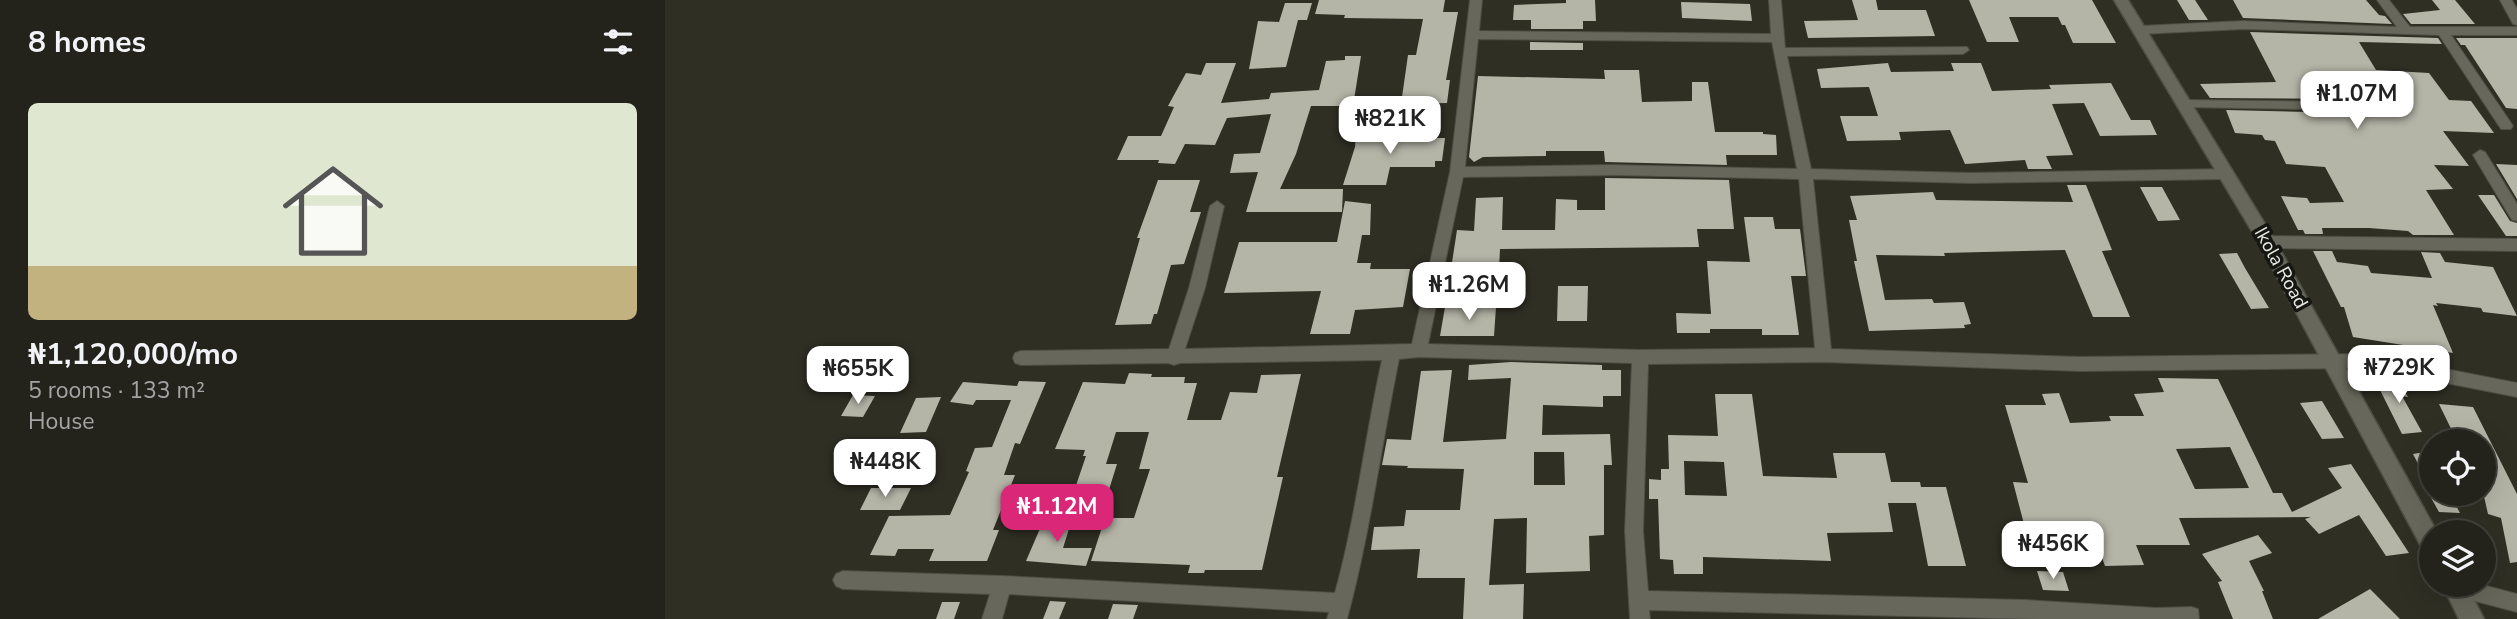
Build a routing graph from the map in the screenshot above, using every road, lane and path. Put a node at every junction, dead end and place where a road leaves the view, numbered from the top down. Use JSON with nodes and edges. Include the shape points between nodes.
{"nodes":[{"id":1,"x":1476,"y":0,"type":"edge"},
{"id":2,"x":1775,"y":0,"type":"edge"},
{"id":3,"x":2121,"y":0,"type":"edge"},
{"id":4,"x":2383,"y":0,"type":"edge"},
{"id":5,"x":2506,"y":0,"type":"edge"},
{"id":6,"x":2517,"y":21,"type":"edge"},
{"id":7,"x":2140,"y":30,"type":"junction"},
{"id":8,"x":2406,"y":31,"type":"junction"},
{"id":9,"x":2517,"y":31,"type":"edge"},
{"id":10,"x":2443,"y":32,"type":"junction"},
{"id":11,"x":1473,"y":35,"type":"junction"},
{"id":12,"x":1778,"y":45,"type":"junction"},
{"id":13,"x":1963,"y":50,"type":"dead end"},
{"id":14,"x":2185,"y":104,"type":"junction"},
{"id":15,"x":2354,"y":106,"type":"dead end"},
{"id":16,"x":2506,"y":126,"type":"dead end"},
{"id":17,"x":2480,"y":155,"type":"dead end"},
{"id":18,"x":1457,"y":173,"type":"junction"},
{"id":19,"x":1805,"y":173,"type":"junction"},
{"id":20,"x":2228,"y":174,"type":"junction"},
{"id":21,"x":1217,"y":206,"type":"dead end"},
{"id":22,"x":2517,"y":216,"type":"edge"},
{"id":23,"x":2267,"y":242,"type":"junction"},
{"id":24,"x":2517,"y":244,"type":"edge"},
{"id":25,"x":1419,"y":350,"type":"junction"},
{"id":26,"x":1392,"y":353,"type":"junction"},
{"id":27,"x":1824,"y":355,"type":"junction"},
{"id":28,"x":1640,"y":357,"type":"junction"},
{"id":29,"x":1021,"y":358,"type":"dead end"},
{"id":30,"x":1174,"y":358,"type":"junction"},
{"id":31,"x":2333,"y":362,"type":"junction"},
{"id":32,"x":2517,"y":390,"type":"edge"},
{"id":33,"x":2419,"y":521,"type":"edge"},
{"id":34,"x":843,"y":580,"type":"dead end"},
{"id":35,"x":1002,"y":585,"type":"junction"},
{"id":36,"x":2460,"y":597,"type":"edge"},
{"id":37,"x":2495,"y":597,"type":"edge"},
{"id":38,"x":2517,"y":603,"type":"edge"},
{"id":39,"x":1640,"y":609,"type":"edge"},
{"id":40,"x":1338,"y":611,"type":"edge"},
{"id":41,"x":2026,"y":614,"type":"edge"},
{"id":42,"x":2191,"y":616,"type":"dead end"},
{"id":43,"x":992,"y":619,"type":"edge"},
{"id":44,"x":2472,"y":619,"type":"edge"}],
"edges":[{"from":1,"to":11,"type":"street"},
{"from":2,"to":12,"type":"street"},
{"from":3,"to":7,"type":"street","name":"Ikola Road"},
{"from":4,"to":8,"type":"street"},
{"from":5,"to":6,"type":"street"},
{"from":7,"to":8,"type":"street","via":[[2244,25]]},
{"from":7,"to":14,"type":"street","name":"Ikola Road"},
{"from":8,"to":10,"type":"street"},
{"from":9,"to":10,"type":"street"},
{"from":10,"to":16,"type":"street"},
{"from":11,"to":12,"type":"street"},
{"from":11,"to":18,"type":"street"},
{"from":12,"to":13,"type":"street"},
{"from":12,"to":19,"type":"street"},
{"from":14,"to":15,"type":"street"},
{"from":14,"to":20,"type":"street","name":"Ikola Road"},
{"from":17,"to":22,"type":"street"},
{"from":18,"to":19,"type":"street"},
{"from":18,"to":25,"type":"street"},
{"from":19,"to":20,"type":"street","via":[[1971,178]]},
{"from":19,"to":27,"type":"street"},
{"from":20,"to":23,"type":"street","name":"Ikola Road"},
{"from":21,"to":30,"type":"street"},
{"from":23,"to":24,"type":"street"},
{"from":23,"to":31,"type":"street","name":"Ikola Road"},
{"from":25,"to":26,"type":"street"},
{"from":25,"to":28,"type":"street"},
{"from":26,"to":30,"type":"street"},
{"from":26,"to":40,"type":"street","via":[[1354,558]]},
{"from":27,"to":28,"type":"street"},
{"from":27,"to":31,"type":"street","via":[[2080,364]]},
{"from":28,"to":39,"type":"street","via":[[1635,531]]},
{"from":29,"to":30,"type":"street"},
{"from":31,"to":32,"type":"street","via":[[2369,361]]},
{"from":31,"to":33,"type":"street","name":"Ikola Road"},
{"from":34,"to":35,"type":"street"},
{"from":35,"to":40,"type":"street"},
{"from":35,"to":43,"type":"street"},
{"from":36,"to":44,"type":"street"},
{"from":37,"to":38,"type":"street"},
{"from":39,"to":41,"type":"street"},
{"from":41,"to":42,"type":"street"}]}
